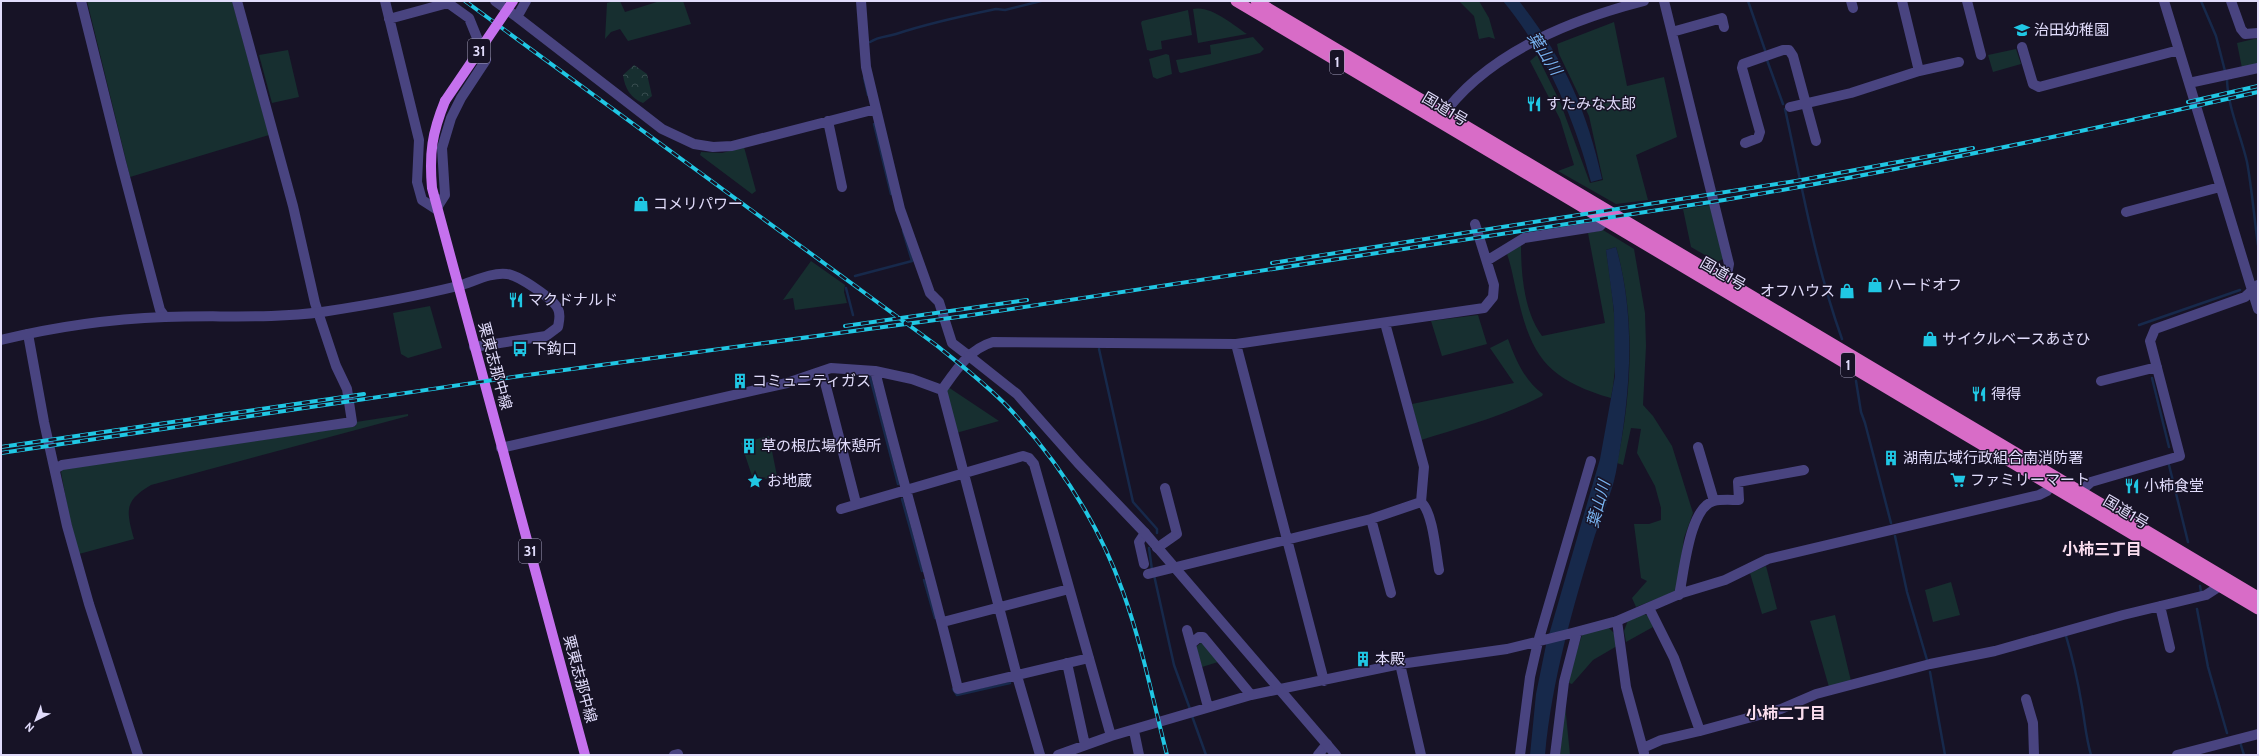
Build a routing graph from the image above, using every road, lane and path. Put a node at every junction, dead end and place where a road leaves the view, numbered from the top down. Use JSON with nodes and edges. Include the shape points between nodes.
{"nodes":[{"id":1,"x":82,"y":1,"type":"edge"},
{"id":2,"x":237,"y":1,"type":"edge"},
{"id":3,"x":385,"y":1,"type":"edge"},
{"id":4,"x":495,"y":1,"type":"edge"},
{"id":5,"x":513,"y":1,"type":"edge"},
{"id":6,"x":526,"y":1,"type":"edge"},
{"id":7,"x":861,"y":1,"type":"edge"},
{"id":8,"x":1236,"y":1,"type":"edge"},
{"id":9,"x":1256,"y":1,"type":"edge"},
{"id":10,"x":1644,"y":1,"type":"edge"},
{"id":11,"x":1664,"y":1,"type":"edge"},
{"id":12,"x":1902,"y":1,"type":"edge"},
{"id":13,"x":1967,"y":1,"type":"edge"},
{"id":14,"x":2164,"y":1,"type":"edge"},
{"id":15,"x":2231,"y":1,"type":"edge"},
{"id":16,"x":517,"y":17,"type":"junction"},
{"id":17,"x":389,"y":19,"type":"junction"},
{"id":18,"x":1724,"y":26,"type":"dead end"},
{"id":19,"x":1672,"y":32,"type":"junction"},
{"id":20,"x":2258,"y":33,"type":"edge"},
{"id":21,"x":2022,"y":47,"type":"dead end"},
{"id":22,"x":2179,"y":50,"type":"junction"},
{"id":23,"x":1981,"y":55,"type":"dead end"},
{"id":24,"x":1959,"y":62,"type":"dead end"},
{"id":25,"x":2258,"y":68,"type":"edge"},
{"id":26,"x":1919,"y":71,"type":"junction"},
{"id":27,"x":2189,"y":83,"type":"junction"},
{"id":28,"x":1805,"y":103,"type":"junction"},
{"id":29,"x":1790,"y":107,"type":"dead end"},
{"id":30,"x":876,"y":109,"type":"junction"},
{"id":31,"x":1441,"y":117,"type":"junction"},
{"id":32,"x":828,"y":121,"type":"junction"},
{"id":33,"x":1816,"y":142,"type":"dead end"},
{"id":34,"x":1744,"y":143,"type":"dead end"},
{"id":35,"x":842,"y":187,"type":"dead end"},
{"id":36,"x":2220,"y":187,"type":"junction"},
{"id":37,"x":436,"y":209,"type":"junction"},
{"id":38,"x":2126,"y":212,"type":"dead end"},
{"id":39,"x":1604,"y":222,"type":"junction"},
{"id":40,"x":1476,"y":224,"type":"dead end"},
{"id":41,"x":1492,"y":258,"type":"junction"},
{"id":42,"x":1726,"y":279,"type":"junction"},
{"id":43,"x":458,"y":286,"type":"junction"},
{"id":44,"x":2255,"y":288,"type":"edge"},
{"id":45,"x":1721,"y":290,"type":"junction"},
{"id":46,"x":2258,"y":309,"type":"edge"},
{"id":47,"x":319,"y":312,"type":"junction"},
{"id":48,"x":164,"y":317,"type":"junction"},
{"id":49,"x":1385,"y":323,"type":"junction"},
{"id":50,"x":28,"y":334,"type":"junction"},
{"id":51,"x":1,"y":340,"type":"edge"},
{"id":52,"x":1236,"y":344,"type":"junction"},
{"id":53,"x":474,"y":347,"type":"junction"},
{"id":54,"x":968,"y":356,"type":"junction"},
{"id":55,"x":2157,"y":367,"type":"junction"},
{"id":56,"x":822,"y":371,"type":"junction"},
{"id":57,"x":875,"y":371,"type":"junction"},
{"id":58,"x":2101,"y":381,"type":"dead end"},
{"id":59,"x":942,"y":390,"type":"junction"},
{"id":60,"x":1698,"y":447,"type":"dead end"},
{"id":61,"x":501,"y":448,"type":"junction"},
{"id":62,"x":1591,"y":461,"type":"dead end"},
{"id":63,"x":56,"y":468,"type":"junction"},
{"id":64,"x":1804,"y":470,"type":"dead end"},
{"id":65,"x":963,"y":474,"type":"junction"},
{"id":66,"x":2051,"y":484,"type":"junction"},
{"id":67,"x":1165,"y":488,"type":"dead end"},
{"id":68,"x":905,"y":490,"type":"junction"},
{"id":69,"x":2081,"y":491,"type":"junction"},
{"id":70,"x":1714,"y":500,"type":"junction"},
{"id":71,"x":1421,"y":502,"type":"junction"},
{"id":72,"x":856,"y":503,"type":"junction"},
{"id":73,"x":841,"y":509,"type":"dead end"},
{"id":74,"x":1371,"y":519,"type":"junction"},
{"id":75,"x":1145,"y":533,"type":"junction"},
{"id":76,"x":1288,"y":539,"type":"junction"},
{"id":77,"x":1157,"y":548,"type":"junction"},
{"id":78,"x":1174,"y":568,"type":"junction"},
{"id":79,"x":1439,"y":570,"type":"dead end"},
{"id":80,"x":2220,"y":586,"type":"junction"},
{"id":81,"x":1069,"y":589,"type":"junction"},
{"id":82,"x":1391,"y":593,"type":"dead end"},
{"id":83,"x":1679,"y":595,"type":"junction"},
{"id":84,"x":2258,"y":597,"type":"edge"},
{"id":85,"x":2160,"y":606,"type":"junction"},
{"id":86,"x":999,"y":607,"type":"junction"},
{"id":87,"x":1649,"y":608,"type":"junction"},
{"id":88,"x":2258,"y":609,"type":"edge"},
{"id":89,"x":1617,"y":621,"type":"junction"},
{"id":90,"x":943,"y":622,"type":"junction"},
{"id":91,"x":1187,"y":630,"type":"dead end"},
{"id":92,"x":1574,"y":632,"type":"junction"},
{"id":93,"x":1540,"y":642,"type":"junction"},
{"id":94,"x":1191,"y":644,"type":"junction"},
{"id":95,"x":2170,"y":648,"type":"dead end"},
{"id":96,"x":1089,"y":658,"type":"junction"},
{"id":97,"x":1067,"y":664,"type":"junction"},
{"id":98,"x":1400,"y":664,"type":"junction"},
{"id":99,"x":1017,"y":676,"type":"junction"},
{"id":100,"x":1324,"y":680,"type":"junction"},
{"id":101,"x":1280,"y":690,"type":"junction"},
{"id":102,"x":1251,"y":695,"type":"junction"},
{"id":103,"x":2026,"y":699,"type":"dead end"},
{"id":104,"x":1208,"y":707,"type":"junction"},
{"id":105,"x":1134,"y":731,"type":"junction"},
{"id":106,"x":1700,"y":731,"type":"junction"},
{"id":107,"x":2258,"y":734,"type":"edge"},
{"id":108,"x":1111,"y":736,"type":"junction"},
{"id":109,"x":1327,"y":744,"type":"junction"},
{"id":110,"x":1085,"y":745,"type":"junction"},
{"id":111,"x":1644,"y":752,"type":"edge"},
{"id":112,"x":138,"y":755,"type":"edge"},
{"id":113,"x":585,"y":755,"type":"edge"},
{"id":114,"x":1040,"y":755,"type":"edge"},
{"id":115,"x":1058,"y":755,"type":"edge"},
{"id":116,"x":1139,"y":755,"type":"edge"},
{"id":117,"x":1318,"y":755,"type":"edge"},
{"id":118,"x":1336,"y":755,"type":"edge"},
{"id":119,"x":1422,"y":755,"type":"edge"},
{"id":120,"x":1520,"y":755,"type":"edge"},
{"id":121,"x":1554,"y":755,"type":"edge"},
{"id":122,"x":2034,"y":755,"type":"edge"},
{"id":123,"x":2177,"y":755,"type":"edge"}],
"edges":[{"from":1,"to":48,"type":"street","via":[[121,162]]},
{"from":2,"to":47,"type":"street"},
{"from":3,"to":17,"type":"street"},
{"from":4,"to":16,"type":"street"},
{"from":5,"to":37,"type":"main road","name":"栗東志那中線","number":"31","bridge":true,"via":[[445,101],[429,159]]},
{"from":6,"to":16,"type":"street"},
{"from":7,"to":30,"type":"street","via":[[866,67]]},
{"from":8,"to":31,"type":"highway","name":"国道1号","number":"1"},
{"from":9,"to":31,"type":"highway","name":"国道1号","number":"1"},
{"from":10,"to":31,"type":"street","via":[[1600,14],[1552,34],[1497,63],[1463,90]]},
{"from":11,"to":19,"type":"street"},
{"from":12,"to":26,"type":"street"},
{"from":13,"to":23,"type":"street"},
{"from":14,"to":22,"type":"street"},
{"from":15,"to":20,"type":"street","via":[[2245,34]]},
{"from":16,"to":32,"type":"street","via":[[662,129],[694,144],[732,146]]},
{"from":17,"to":37,"type":"street","via":[[419,140],[417,182],[422,200]]},
{"from":17,"to":37,"type":"street","via":[[448,3],[469,18],[486,60],[451,118],[442,148],[445,194]]},
{"from":18,"to":19,"type":"street","via":[[1722,18]]},
{"from":19,"to":42,"type":"street","via":[[1720,222],[1729,264]]},
{"from":21,"to":22,"type":"street","via":[[2033,84],[2039,87]]},
{"from":22,"to":27,"type":"street"},
{"from":24,"to":26,"type":"street"},
{"from":25,"to":27,"type":"street"},
{"from":26,"to":28,"type":"street","via":[[1851,93]]},
{"from":27,"to":36,"type":"street"},
{"from":28,"to":29,"type":"street"},
{"from":28,"to":33,"type":"street"},
{"from":28,"to":34,"type":"street","via":[[1793,56],[1789,50],[1748,60],[1742,68],[1760,132],[1758,138]]},
{"from":30,"to":32,"type":"street"},
{"from":30,"to":54,"type":"street","via":[[900,209],[930,293],[939,302],[952,342]]},
{"from":31,"to":39,"type":"highway","name":"国道1号","number":"1"},
{"from":31,"to":42,"type":"highway","name":"国道1号","number":"1"},
{"from":32,"to":35,"type":"street"},
{"from":36,"to":38,"type":"street"},
{"from":36,"to":44,"type":"street"},
{"from":37,"to":43,"type":"main road","name":"栗東志那中線","number":"31"},
{"from":39,"to":41,"type":"street","via":[[1600,226],[1524,238]]},
{"from":39,"to":45,"type":"highway","name":"国道1号","number":"1"},
{"from":40,"to":41,"type":"street"},
{"from":41,"to":49,"type":"street","via":[[1493,297],[1484,308]]},
{"from":42,"to":45,"type":"street"},
{"from":42,"to":69,"type":"highway","name":"国道1号","number":"1"},
{"from":43,"to":47,"type":"street","via":[[373,305]]},
{"from":43,"to":53,"type":"main road","name":"栗東志那中線","number":"31"},
{"from":43,"to":53,"type":"street","via":[[500,274],[509,274],[519,277],[555,304],[559,310],[558,327],[546,336]]},
{"from":44,"to":46,"type":"street"},
{"from":44,"to":55,"type":"street","via":[[2245,297],[2155,329],[2150,341]]},
{"from":45,"to":66,"type":"highway","name":"国道1号","number":"1"},
{"from":47,"to":48,"type":"street","via":[[265,316]]},
{"from":47,"to":63,"type":"street","via":[[347,389],[352,422],[62,465]]},
{"from":48,"to":50,"type":"street","via":[[89,324]]},
{"from":49,"to":52,"type":"street"},
{"from":49,"to":71,"type":"street","via":[[1424,467]]},
{"from":50,"to":51,"type":"street"},
{"from":50,"to":63,"type":"street","via":[[44,422]]},
{"from":52,"to":54,"type":"street","via":[[993,342],[979,346]]},
{"from":52,"to":76,"type":"street"},
{"from":53,"to":61,"type":"main road","name":"栗東志那中線","number":"31"},
{"from":54,"to":59,"type":"street"},
{"from":54,"to":75,"type":"street","via":[[1018,394]]},
{"from":55,"to":58,"type":"street"},
{"from":55,"to":69,"type":"street","via":[[2180,456],[2091,482]]},
{"from":56,"to":57,"type":"street","via":[[831,368]]},
{"from":56,"to":61,"type":"street","via":[[790,383]]},
{"from":56,"to":72,"type":"street"},
{"from":57,"to":59,"type":"street","via":[[912,379]]},
{"from":57,"to":68,"type":"street"},
{"from":59,"to":65,"type":"street"},
{"from":60,"to":70,"type":"street"},
{"from":61,"to":113,"type":"main road","name":"栗東志那中線","number":"31"},
{"from":62,"to":93,"type":"street"},
{"from":63,"to":112,"type":"street","via":[[69,533]]},
{"from":64,"to":70,"type":"street","via":[[1738,482],[1739,500]]},
{"from":65,"to":68,"type":"street"},
{"from":65,"to":81,"type":"street","via":[[1023,456],[1029,458],[1034,464]]},
{"from":65,"to":86,"type":"street"},
{"from":66,"to":80,"type":"highway","name":"国道1号","number":"1"},
{"from":66,"to":83,"type":"street","via":[[2047,491],[2040,495],[1768,559],[1724,580]]},
{"from":67,"to":77,"type":"street","via":[[1177,534]]},
{"from":68,"to":72,"type":"street"},
{"from":68,"to":90,"type":"street"},
{"from":69,"to":84,"type":"highway","name":"国道1号","number":"1"},
{"from":70,"to":83,"type":"street","via":[[1704,506],[1691,534]]},
{"from":71,"to":74,"type":"street"},
{"from":71,"to":79,"type":"street","via":[[1426,506],[1430,519]]},
{"from":72,"to":73,"type":"street"},
{"from":74,"to":76,"type":"street"},
{"from":74,"to":82,"type":"street"},
{"from":75,"to":77,"type":"street"},
{"from":75,"to":78,"type":"street","via":[[1139,542],[1149,570]]},
{"from":76,"to":78,"type":"street"},
{"from":76,"to":100,"type":"street"},
{"from":77,"to":78,"type":"street"},
{"from":78,"to":101,"type":"street"},
{"from":80,"to":85,"type":"street","via":[[2206,596]]},
{"from":80,"to":88,"type":"highway","name":"国道1号","number":"1"},
{"from":81,"to":86,"type":"street"},
{"from":81,"to":96,"type":"street"},
{"from":83,"to":87,"type":"street"},
{"from":85,"to":95,"type":"street"},
{"from":85,"to":106,"type":"street","via":[[1995,651],[1930,664],[1821,692],[1781,709]]},
{"from":86,"to":90,"type":"street"},
{"from":86,"to":99,"type":"street"},
{"from":87,"to":89,"type":"street"},
{"from":87,"to":106,"type":"street","via":[[1674,658]]},
{"from":89,"to":92,"type":"street"},
{"from":89,"to":111,"type":"street","via":[[1624,674]]},
{"from":90,"to":99,"type":"street","via":[[958,689]]},
{"from":91,"to":94,"type":"street"},
{"from":92,"to":93,"type":"street"},
{"from":92,"to":121,"type":"street"},
{"from":93,"to":98,"type":"street"},
{"from":93,"to":120,"type":"street","via":[[1530,677]]},
{"from":94,"to":102,"type":"street","via":[[1199,637],[1203,637]]},
{"from":94,"to":104,"type":"street"},
{"from":96,"to":97,"type":"street"},
{"from":96,"to":108,"type":"street"},
{"from":97,"to":99,"type":"street"},
{"from":97,"to":110,"type":"street"},
{"from":98,"to":100,"type":"street"},
{"from":98,"to":119,"type":"street"},
{"from":99,"to":114,"type":"street"},
{"from":100,"to":101,"type":"street"},
{"from":101,"to":102,"type":"street"},
{"from":101,"to":109,"type":"street"},
{"from":102,"to":104,"type":"street"},
{"from":103,"to":122,"type":"street","via":[[2033,723]]},
{"from":104,"to":105,"type":"street"},
{"from":105,"to":108,"type":"street"},
{"from":105,"to":116,"type":"street"},
{"from":106,"to":111,"type":"street","via":[[1661,740]]},
{"from":107,"to":123,"type":"street"},
{"from":108,"to":110,"type":"street"},
{"from":109,"to":117,"type":"street"},
{"from":109,"to":118,"type":"street"},
{"from":110,"to":115,"type":"street"}]}
